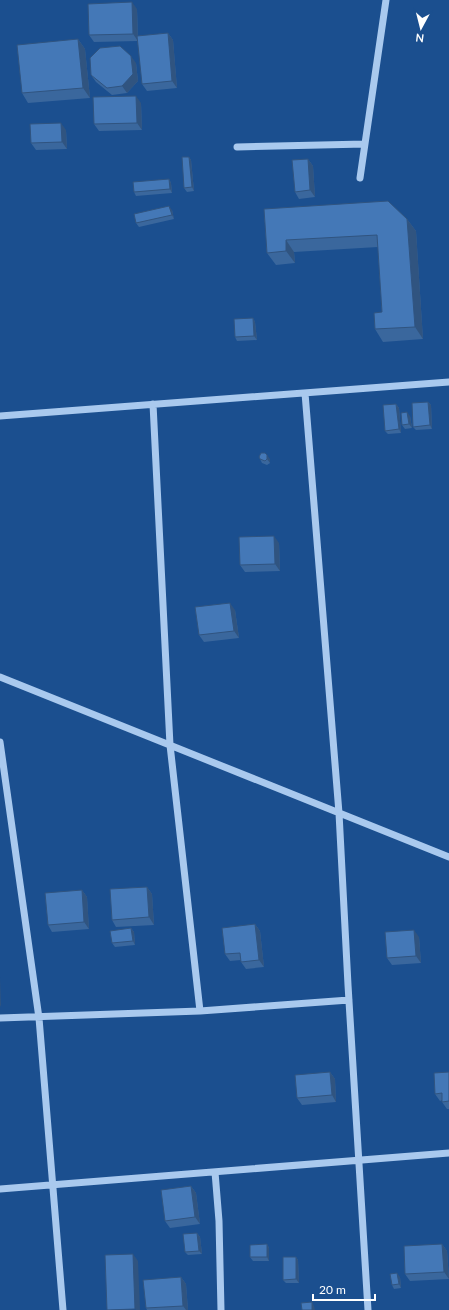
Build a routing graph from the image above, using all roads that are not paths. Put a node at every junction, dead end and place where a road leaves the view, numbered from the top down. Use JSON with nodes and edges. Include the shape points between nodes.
{"nodes":[{"id":1,"x":386,"y":0,"type":"edge"},
{"id":2,"x":365,"y":144,"type":"junction"},
{"id":3,"x":237,"y":147,"type":"dead end"},
{"id":4,"x":360,"y":178,"type":"dead end"},
{"id":5,"x":449,"y":382,"type":"edge"},
{"id":6,"x":306,"y":393,"type":"junction"},
{"id":7,"x":154,"y":404,"type":"junction"},
{"id":8,"x":0,"y":416,"type":"edge"},
{"id":9,"x":0,"y":677,"type":"edge"},
{"id":10,"x":0,"y":742,"type":"edge"},
{"id":11,"x":170,"y":745,"type":"junction"},
{"id":12,"x":339,"y":813,"type":"junction"},
{"id":13,"x":449,"y":857,"type":"edge"},
{"id":14,"x":349,"y":1000,"type":"junction"},
{"id":15,"x":200,"y":1011,"type":"junction"},
{"id":16,"x":0,"y":1018,"type":"edge"},
{"id":17,"x":38,"y":1018,"type":"junction"},
{"id":18,"x":449,"y":1153,"type":"edge"},
{"id":19,"x":358,"y":1160,"type":"junction"},
{"id":20,"x":215,"y":1172,"type":"junction"},
{"id":21,"x":53,"y":1185,"type":"junction"},
{"id":22,"x":0,"y":1189,"type":"edge"},
{"id":23,"x":64,"y":1310,"type":"edge"},
{"id":24,"x":221,"y":1310,"type":"edge"},
{"id":25,"x":368,"y":1310,"type":"edge"}],
"edges":[{"from":1,"to":2,"type":"street"},
{"from":2,"to":3,"type":"street"},
{"from":2,"to":4,"type":"street"},
{"from":5,"to":6,"type":"street"},
{"from":6,"to":7,"type":"street"},
{"from":6,"to":12,"type":"street"},
{"from":7,"to":8,"type":"street"},
{"from":7,"to":11,"type":"street"},
{"from":9,"to":11,"type":"street"},
{"from":10,"to":17,"type":"street"},
{"from":11,"to":12,"type":"street"},
{"from":11,"to":15,"type":"street"},
{"from":12,"to":13,"type":"street"},
{"from":12,"to":14,"type":"street"},
{"from":14,"to":15,"type":"street"},
{"from":14,"to":19,"type":"street"},
{"from":15,"to":17,"type":"street"},
{"from":16,"to":17,"type":"street"},
{"from":17,"to":21,"type":"street"},
{"from":18,"to":19,"type":"street"},
{"from":19,"to":20,"type":"street"},
{"from":19,"to":25,"type":"street"},
{"from":20,"to":21,"type":"street"},
{"from":20,"to":24,"type":"street"},
{"from":21,"to":22,"type":"street"},
{"from":21,"to":23,"type":"street"}]}
